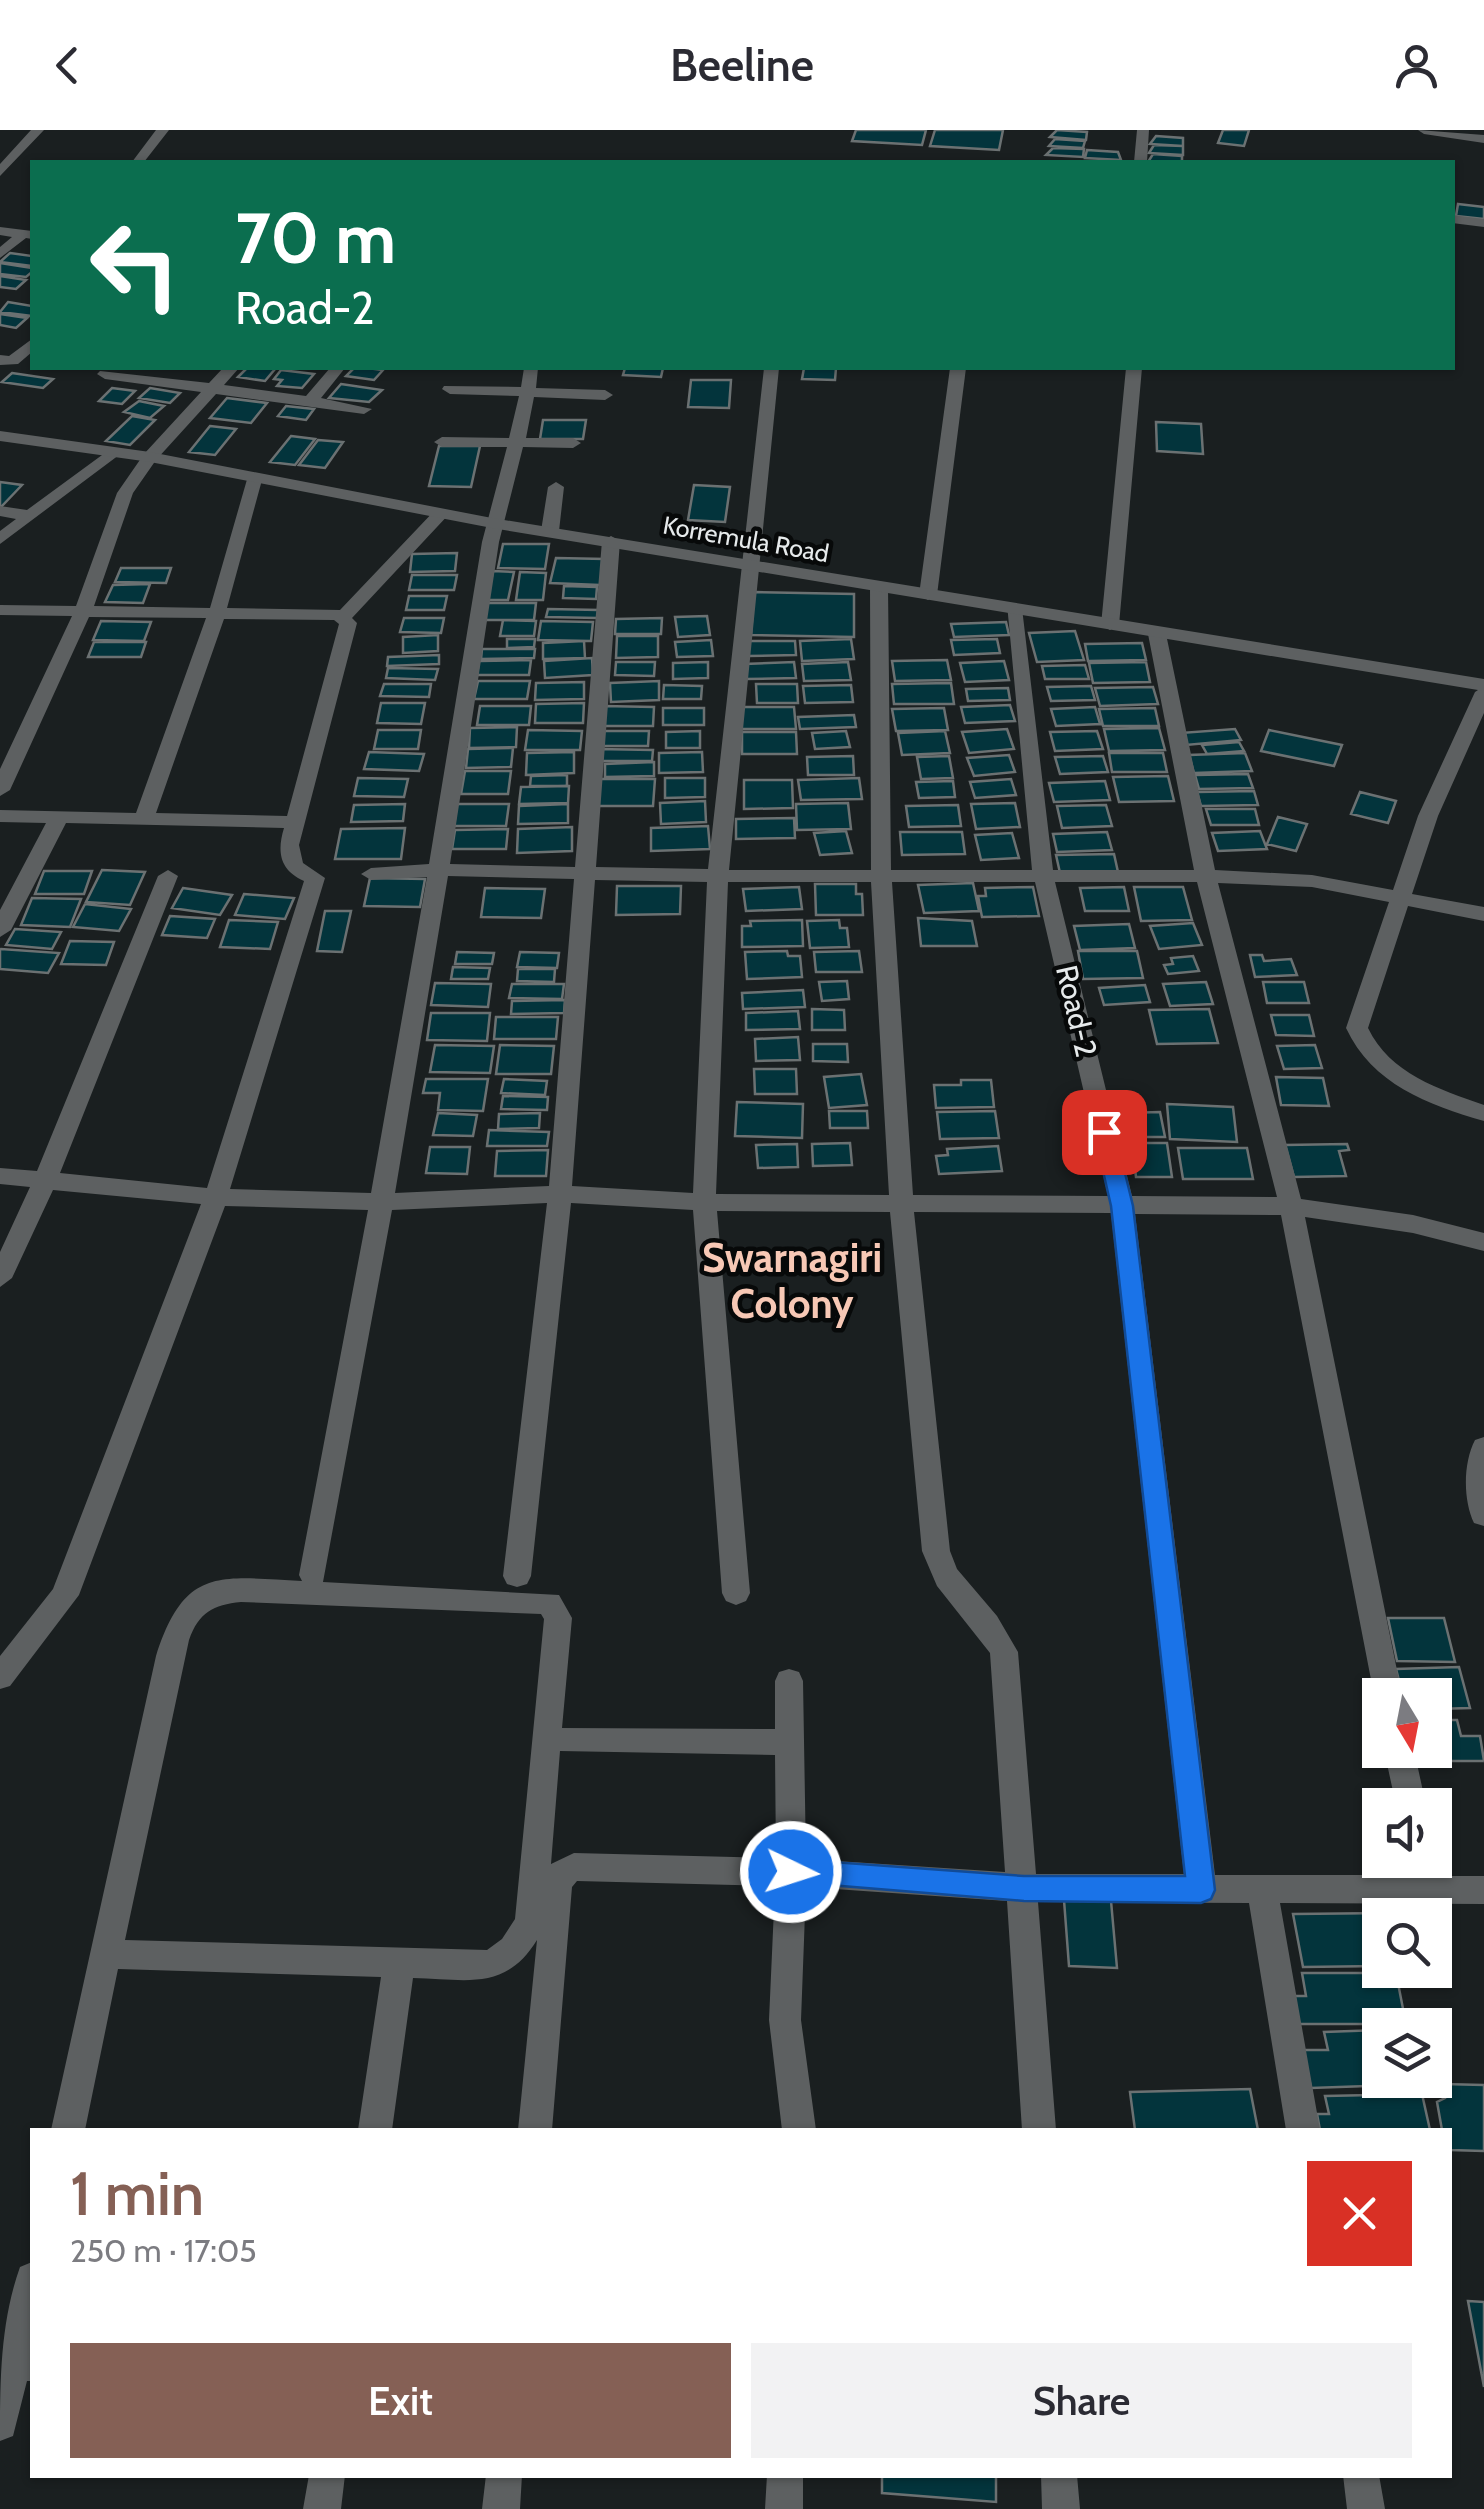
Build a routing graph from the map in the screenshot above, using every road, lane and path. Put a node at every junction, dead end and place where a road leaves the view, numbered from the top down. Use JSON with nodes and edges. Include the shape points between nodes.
{"nodes":[{"id":1,"x":38,"y":130,"type":"edge"},
{"id":2,"x":163,"y":130,"type":"edge"},
{"id":3,"x":1143,"y":130,"type":"edge"},
{"id":4,"x":1424,"y":130,"type":"edge"},
{"id":5,"x":1456,"y":132,"type":"edge"},
{"id":6,"x":1484,"y":139,"type":"edge"},
{"id":7,"x":140,"y":160,"type":"edge"},
{"id":8,"x":1140,"y":160,"type":"edge"},
{"id":9,"x":0,"y":172,"type":"edge"},
{"id":10,"x":1455,"y":219,"type":"edge"},
{"id":11,"x":1484,"y":223,"type":"edge"},
{"id":12,"x":0,"y":231,"type":"edge"},
{"id":13,"x":28,"y":234,"type":"edge"},
{"id":14,"x":0,"y":254,"type":"edge"},
{"id":15,"x":30,"y":346,"type":"edge"},
{"id":16,"x":0,"y":360,"type":"edge"},
{"id":17,"x":109,"y":370,"type":"edge"},
{"id":18,"x":229,"y":370,"type":"edge"},
{"id":19,"x":336,"y":370,"type":"edge"},
{"id":20,"x":531,"y":370,"type":"edge"},
{"id":21,"x":770,"y":370,"type":"edge"},
{"id":22,"x":958,"y":370,"type":"edge"},
{"id":23,"x":1134,"y":370,"type":"edge"},
{"id":24,"x":212,"y":389,"type":"junction"},
{"id":25,"x":450,"y":389,"type":"dead end"},
{"id":26,"x":529,"y":392,"type":"junction"},
{"id":27,"x":605,"y":395,"type":"dead end"},
{"id":28,"x":310,"y":402,"type":"junction"},
{"id":29,"x":364,"y":409,"type":"dead end"},
{"id":30,"x":0,"y":436,"type":"edge"},
{"id":31,"x":442,"y":442,"type":"dead end"},
{"id":32,"x":573,"y":443,"type":"dead end"},
{"id":33,"x":515,"y":444,"type":"junction"},
{"id":34,"x":112,"y":452,"type":"junction"},
{"id":35,"x":150,"y":458,"type":"junction"},
{"id":36,"x":254,"y":480,"type":"junction"},
{"id":37,"x":556,"y":486,"type":"dead end"},
{"id":38,"x":0,"y":512,"type":"edge"},
{"id":39,"x":443,"y":512,"type":"junction"},
{"id":40,"x":32,"y":516,"type":"junction"},
{"id":41,"x":492,"y":524,"type":"junction"},
{"id":42,"x":550,"y":531,"type":"junction"},
{"id":43,"x":0,"y":539,"type":"edge"},
{"id":44,"x":611,"y":541,"type":"junction"},
{"id":45,"x":749,"y":565,"type":"junction"},
{"id":46,"x":879,"y":588,"type":"junction"},
{"id":47,"x":928,"y":595,"type":"junction"},
{"id":48,"x":1013,"y":608,"type":"junction"},
{"id":49,"x":0,"y":610,"type":"edge"},
{"id":50,"x":83,"y":612,"type":"junction"},
{"id":51,"x":218,"y":613,"type":"junction"},
{"id":52,"x":344,"y":616,"type":"junction"},
{"id":53,"x":1110,"y":625,"type":"junction"},
{"id":54,"x":1157,"y":634,"type":"junction"},
{"id":55,"x":1484,"y":688,"type":"edge"},
{"id":56,"x":0,"y":790,"type":"edge"},
{"id":57,"x":0,"y":816,"type":"edge"},
{"id":58,"x":144,"y":818,"type":"junction"},
{"id":59,"x":58,"y":820,"type":"junction"},
{"id":60,"x":294,"y":822,"type":"junction"},
{"id":61,"x":441,"y":870,"type":"junction"},
{"id":62,"x":371,"y":874,"type":"dead end"},
{"id":63,"x":585,"y":874,"type":"junction"},
{"id":64,"x":1043,"y":874,"type":"junction"},
{"id":65,"x":882,"y":875,"type":"junction"},
{"id":66,"x":168,"y":876,"type":"dead end"},
{"id":67,"x":718,"y":876,"type":"junction"},
{"id":68,"x":1206,"y":876,"type":"junction"},
{"id":69,"x":1400,"y":896,"type":"junction"},
{"id":70,"x":1484,"y":914,"type":"edge"},
{"id":71,"x":0,"y":930,"type":"edge"},
{"id":72,"x":1484,"y":1113,"type":"edge"},
{"id":73,"x":0,"y":1176,"type":"edge"},
{"id":74,"x":45,"y":1181,"type":"junction"},
{"id":75,"x":560,"y":1194,"type":"junction"},
{"id":76,"x":216,"y":1197,"type":"junction"},
{"id":77,"x":901,"y":1200,"type":"junction"},
{"id":78,"x":383,"y":1202,"type":"junction"},
{"id":79,"x":704,"y":1202,"type":"junction"},
{"id":80,"x":1122,"y":1206,"type":"junction"},
{"id":81,"x":1291,"y":1206,"type":"junction"},
{"id":82,"x":1484,"y":1242,"type":"edge"},
{"id":83,"x":0,"y":1278,"type":"edge"},
{"id":84,"x":1484,"y":1447,"type":"edge"},
{"id":85,"x":1484,"y":1515,"type":"edge"},
{"id":86,"x":313,"y":1574,"type":"dead end"},
{"id":87,"x":517,"y":1576,"type":"dead end"},
{"id":88,"x":736,"y":1593,"type":"dead end"},
{"id":89,"x":0,"y":1677,"type":"edge"},
{"id":90,"x":1385,"y":1678,"type":"edge"},
{"id":91,"x":788,"y":1681,"type":"dead end"},
{"id":92,"x":566,"y":1740,"type":"dead end"},
{"id":93,"x":790,"y":1742,"type":"junction"},
{"id":94,"x":791,"y":1872,"type":"junction"},
{"id":95,"x":1393,"y":1878,"type":"edge"},
{"id":96,"x":1438,"y":1878,"type":"edge"},
{"id":97,"x":1024,"y":1888,"type":"junction"},
{"id":98,"x":1201,"y":1890,"type":"junction"},
{"id":99,"x":1262,"y":1890,"type":"junction"},
{"id":100,"x":1484,"y":1890,"type":"edge"},
{"id":101,"x":106,"y":1954,"type":"junction"},
{"id":102,"x":398,"y":1978,"type":"dead end"},
{"id":103,"x":68,"y":2128,"type":"edge"},
{"id":104,"x":376,"y":2128,"type":"edge"},
{"id":105,"x":535,"y":2128,"type":"edge"},
{"id":106,"x":799,"y":2128,"type":"edge"},
{"id":107,"x":1038,"y":2128,"type":"edge"},
{"id":108,"x":1303,"y":2128,"type":"edge"},
{"id":109,"x":30,"y":2289,"type":"edge"},
{"id":110,"x":15,"y":2363,"type":"edge"},
{"id":111,"x":0,"y":2422,"type":"edge"},
{"id":112,"x":327,"y":2478,"type":"edge"},
{"id":113,"x":504,"y":2478,"type":"edge"},
{"id":114,"x":786,"y":2478,"type":"edge"},
{"id":115,"x":1059,"y":2478,"type":"edge"},
{"id":116,"x":1361,"y":2478,"type":"edge"},
{"id":117,"x":322,"y":2509,"type":"edge"},
{"id":118,"x":501,"y":2509,"type":"edge"},
{"id":119,"x":784,"y":2509,"type":"edge"},
{"id":120,"x":1061,"y":2509,"type":"edge"},
{"id":121,"x":1366,"y":2509,"type":"edge"}],
"edges":[{"from":1,"to":9,"type":"street"},
{"from":2,"to":7,"type":"street"},
{"from":3,"to":8,"type":"street"},
{"from":4,"to":5,"type":"street"},
{"from":5,"to":6,"type":"street"},
{"from":10,"to":11,"type":"street"},
{"from":12,"to":13,"type":"street"},
{"from":13,"to":14,"type":"street"},
{"from":15,"to":16,"type":"street","via":[[13,361]]},
{"from":17,"to":24,"type":"street","via":[[104,374]]},
{"from":18,"to":24,"type":"street"},
{"from":19,"to":28,"type":"street"},
{"from":20,"to":26,"type":"street"},
{"from":21,"to":45,"type":"street"},
{"from":22,"to":47,"type":"street"},
{"from":23,"to":53,"type":"street"},
{"from":24,"to":28,"type":"street"},
{"from":24,"to":35,"type":"street"},
{"from":25,"to":26,"type":"street"},
{"from":26,"to":27,"type":"street"},
{"from":26,"to":33,"type":"street"},
{"from":28,"to":29,"type":"street"},
{"from":30,"to":34,"type":"street","name":"Korremula Road"},
{"from":31,"to":33,"type":"street"},
{"from":32,"to":33,"type":"street"},
{"from":33,"to":41,"type":"street"},
{"from":34,"to":35,"type":"street","name":"Korremula Road"},
{"from":34,"to":40,"type":"street"},
{"from":35,"to":36,"type":"street","name":"Korremula Road"},
{"from":35,"to":50,"type":"street","via":[[125,492]]},
{"from":36,"to":39,"type":"street","name":"Korremula Road"},
{"from":36,"to":51,"type":"street"},
{"from":37,"to":42,"type":"street"},
{"from":38,"to":40,"type":"street"},
{"from":39,"to":41,"type":"street","name":"Korremula Road"},
{"from":39,"to":52,"type":"street"},
{"from":40,"to":43,"type":"street"},
{"from":41,"to":42,"type":"street","name":"Korremula Road"},
{"from":41,"to":61,"type":"street"},
{"from":42,"to":44,"type":"street","name":"Korremula Road"},
{"from":44,"to":45,"type":"street","name":"Korremula Road"},
{"from":44,"to":63,"type":"street"},
{"from":45,"to":46,"type":"street","name":"Korremula Road"},
{"from":45,"to":67,"type":"street"},
{"from":46,"to":47,"type":"street","name":"Korremula Road"},
{"from":46,"to":65,"type":"street"},
{"from":47,"to":48,"type":"street","name":"Korremula Road"},
{"from":48,"to":53,"type":"street","name":"Korremula Road"},
{"from":48,"to":64,"type":"street","name":"Road-2"},
{"from":49,"to":50,"type":"street"},
{"from":50,"to":51,"type":"street"},
{"from":50,"to":56,"type":"street"},
{"from":51,"to":52,"type":"street"},
{"from":51,"to":58,"type":"street"},
{"from":52,"to":60,"type":"street","via":[[348,622]]},
{"from":53,"to":54,"type":"street","name":"Korremula Road"},
{"from":54,"to":55,"type":"street","name":"Korremula Road"},
{"from":54,"to":68,"type":"street"},
{"from":55,"to":69,"type":"street"},
{"from":57,"to":59,"type":"street"},
{"from":58,"to":59,"type":"street"},
{"from":58,"to":60,"type":"street"},
{"from":59,"to":71,"type":"street"},
{"from":60,"to":76,"type":"street","via":[[291,864],[315,878]]},
{"from":61,"to":62,"type":"street"},
{"from":61,"to":63,"type":"street"},
{"from":61,"to":78,"type":"street"},
{"from":63,"to":67,"type":"street"},
{"from":63,"to":75,"type":"street"},
{"from":64,"to":65,"type":"street"},
{"from":64,"to":68,"type":"street"},
{"from":64,"to":80,"type":"street","name":"Road-2"},
{"from":65,"to":67,"type":"street"},
{"from":65,"to":77,"type":"street"},
{"from":66,"to":74,"type":"street"},
{"from":67,"to":79,"type":"street"},
{"from":68,"to":69,"type":"street","via":[[1312,880]]},
{"from":68,"to":81,"type":"street"},
{"from":69,"to":70,"type":"street"},
{"from":69,"to":72,"type":"street","via":[[1357,1028],[1361,1042],[1376,1061],[1424,1092]]},
{"from":73,"to":74,"type":"street"},
{"from":74,"to":76,"type":"street"},
{"from":74,"to":83,"type":"street"},
{"from":75,"to":78,"type":"street"},
{"from":75,"to":79,"type":"street"},
{"from":75,"to":87,"type":"street"},
{"from":76,"to":78,"type":"street"},
{"from":76,"to":89,"type":"street","via":[[65,1594]]},
{"from":77,"to":79,"type":"street"},
{"from":77,"to":80,"type":"street"},
{"from":77,"to":97,"type":"street","via":[[936,1552],[940,1571],[993,1626],[1004,1652]]},
{"from":78,"to":86,"type":"street"},
{"from":79,"to":88,"type":"street"},
{"from":80,"to":81,"type":"street"},
{"from":80,"to":98,"type":"street","name":"Road-2"},
{"from":81,"to":82,"type":"street"},
{"from":81,"to":90,"type":"street"},
{"from":84,"to":85,"type":"street"},
{"from":91,"to":93,"type":"street"},
{"from":92,"to":93,"type":"street"},
{"from":93,"to":94,"type":"street"},
{"from":94,"to":97,"type":"street"},
{"from":94,"to":105,"type":"street","via":[[586,1866],[562,1874]]},
{"from":94,"to":106,"type":"street","via":[[785,2020]]},
{"from":95,"to":99,"type":"street"},
{"from":96,"to":100,"type":"street"},
{"from":97,"to":98,"type":"street"},
{"from":97,"to":107,"type":"street"},
{"from":98,"to":99,"type":"street"},
{"from":99,"to":108,"type":"street"},
{"from":101,"to":101,"type":"street","via":[[491,1965],[512,1950],[530,1922],[558,1618],[548,1603],[241,1590],[209,1593],[184,1611]]},
{"from":101,"to":103,"type":"street"},
{"from":102,"to":104,"type":"street"},
{"from":109,"to":110,"type":"street"},
{"from":110,"to":111,"type":"street"},
{"from":112,"to":117,"type":"street"},
{"from":113,"to":118,"type":"street"},
{"from":114,"to":119,"type":"street"},
{"from":115,"to":120,"type":"street"},
{"from":116,"to":121,"type":"street"}]}
